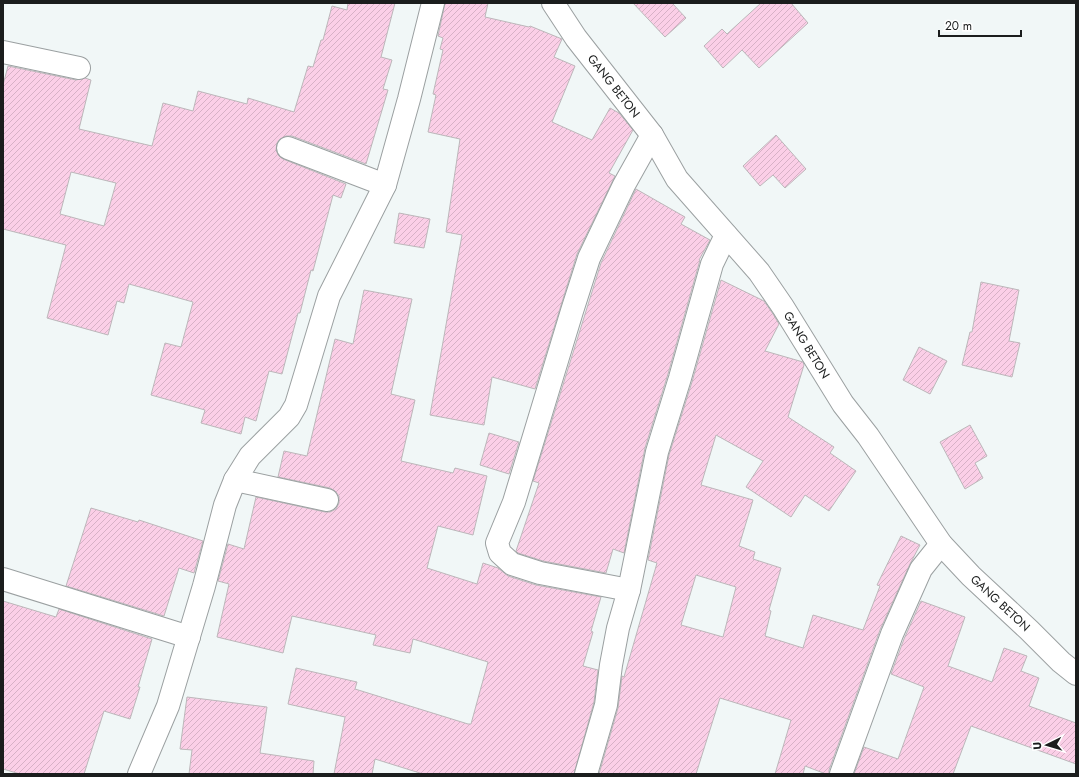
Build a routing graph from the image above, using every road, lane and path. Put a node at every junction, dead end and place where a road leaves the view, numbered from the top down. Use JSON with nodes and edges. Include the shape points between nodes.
{"nodes":[{"id":1,"x":433,"y":3,"type":"edge"},
{"id":2,"x":553,"y":3,"type":"edge"},
{"id":3,"x":3,"y":52,"type":"edge"},
{"id":4,"x":78,"y":68,"type":"dead end"},
{"id":5,"x":652,"y":135,"type":"junction"},
{"id":6,"x":288,"y":148,"type":"dead end"},
{"id":7,"x":385,"y":185,"type":"junction"},
{"id":8,"x":726,"y":235,"type":"junction"},
{"id":9,"x":235,"y":480,"type":"junction"},
{"id":10,"x":327,"y":500,"type":"dead end"},
{"id":11,"x":941,"y":544,"type":"junction"},
{"id":12,"x":3,"y":579,"type":"edge"},
{"id":13,"x":629,"y":590,"type":"junction"},
{"id":14,"x":188,"y":637,"type":"junction"},
{"id":15,"x":1076,"y":674,"type":"edge"},
{"id":16,"x":139,"y":774,"type":"edge"},
{"id":17,"x":586,"y":774,"type":"edge"},
{"id":18,"x":840,"y":774,"type":"edge"}],
"edges":[{"from":1,"to":7,"type":"street","via":[[410,99]]},
{"from":2,"to":5,"type":"street","name":"GANG BETON","via":[[576,38]]},
{"from":3,"to":4,"type":"street"},
{"from":5,"to":8,"type":"street","name":"GANG BETON","via":[[677,179]]},
{"from":5,"to":13,"type":"street","via":[[624,185],[589,258],[514,502],[497,543],[500,552],[512,564],[540,573]]},
{"from":6,"to":7,"type":"street"},
{"from":7,"to":9,"type":"street","via":[[329,296],[296,405],[289,417],[250,456]]},
{"from":8,"to":11,"type":"street","name":"GANG BETON","via":[[759,272],[843,404],[868,436]]},
{"from":8,"to":13,"type":"street","via":[[712,264],[657,452]]},
{"from":9,"to":10,"type":"street"},
{"from":9,"to":14,"type":"street","via":[[225,505]]},
{"from":11,"to":15,"type":"street","name":"GANG BETON","via":[[993,597]]},
{"from":11,"to":18,"type":"street","via":[[921,569],[892,634]]},
{"from":12,"to":14,"type":"street"},
{"from":13,"to":17,"type":"street","via":[[618,628],[606,705]]},
{"from":14,"to":16,"type":"street","via":[[168,706]]}]}
